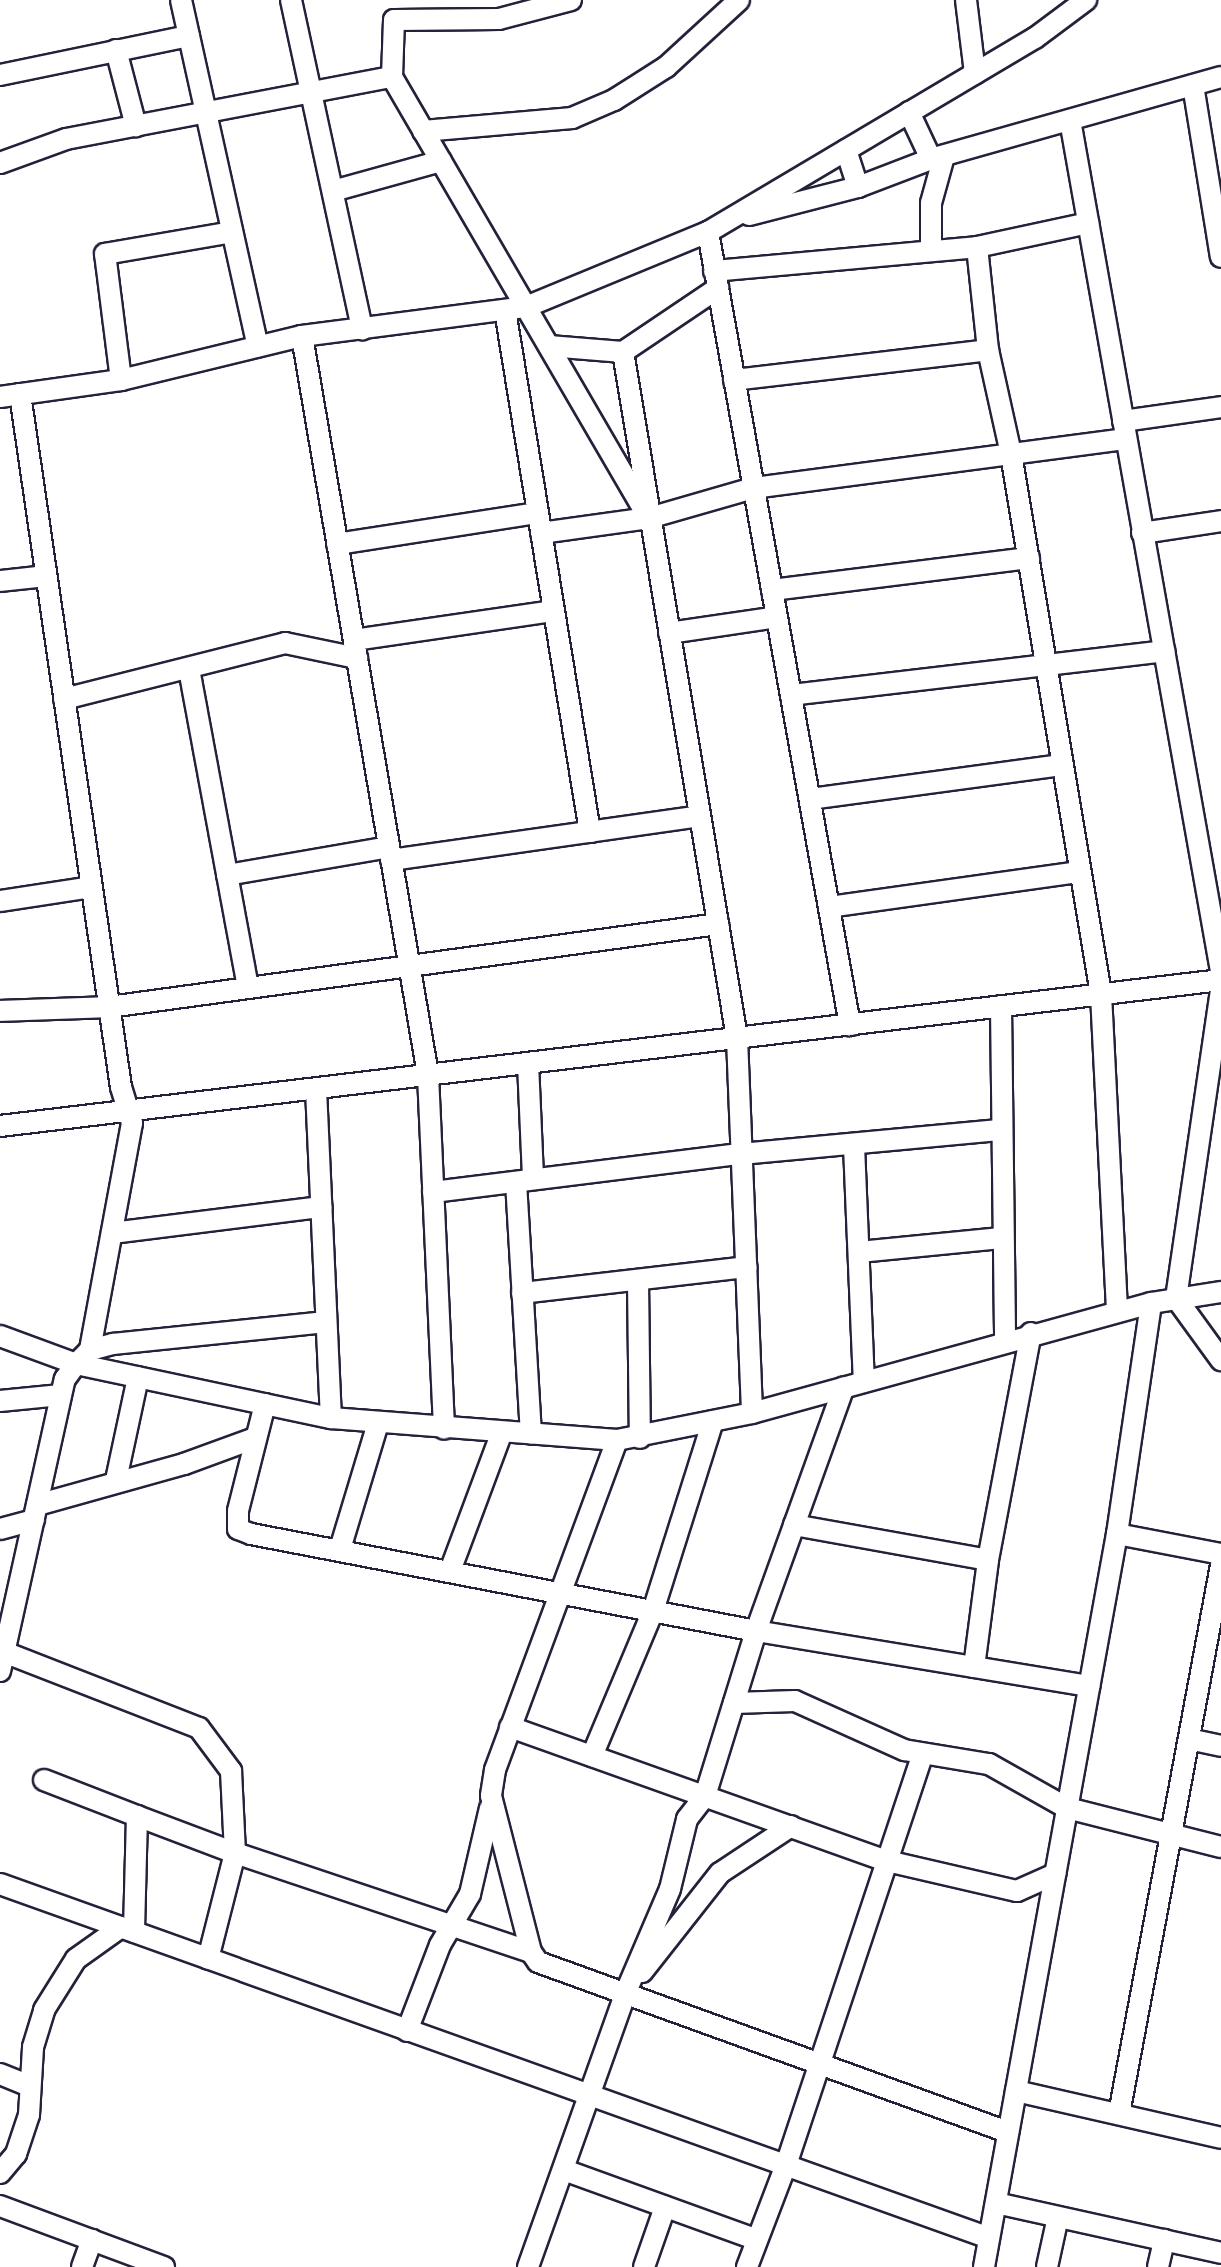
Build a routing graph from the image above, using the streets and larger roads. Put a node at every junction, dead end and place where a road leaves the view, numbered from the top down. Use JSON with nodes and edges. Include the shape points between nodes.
{"nodes":[{"id":1,"x":181,"y":0,"type":"edge"},
{"id":2,"x":291,"y":0,"type":"edge"},
{"id":3,"x":571,"y":0,"type":"edge"},
{"id":4,"x":739,"y":0,"type":"edge"},
{"id":5,"x":966,"y":0,"type":"edge"},
{"id":6,"x":1086,"y":0,"type":"edge"},
{"id":7,"x":527,"y":7,"type":"edge"},
{"id":8,"x":416,"y":10,"type":"edge"},
{"id":9,"x":189,"y":36,"type":"junction"},
{"id":10,"x":116,"y":50,"type":"junction"},
{"id":11,"x":975,"y":73,"type":"junction"},
{"id":12,"x":0,"y":75,"type":"edge"},
{"id":13,"x":392,"y":77,"type":"junction"},
{"id":14,"x":1221,"y":77,"type":"edge"},
{"id":15,"x":1193,"y":85,"type":"junction"},
{"id":16,"x":311,"y":92,"type":"junction"},
{"id":17,"x":206,"y":112,"type":"junction"},
{"id":18,"x":909,"y":112,"type":"junction"},
{"id":19,"x":1070,"y":120,"type":"junction"},
{"id":20,"x":136,"y":126,"type":"junction"},
{"id":21,"x":423,"y":131,"type":"junction"},
{"id":22,"x":846,"y":150,"type":"junction"},
{"id":23,"x":938,"y":158,"type":"junction"},
{"id":24,"x":441,"y":161,"type":"junction"},
{"id":25,"x":0,"y":163,"type":"edge"},
{"id":26,"x":858,"y":187,"type":"junction"},
{"id":27,"x":333,"y":191,"type":"junction"},
{"id":28,"x":726,"y":221,"type":"junction"},
{"id":29,"x":1088,"y":223,"type":"junction"},
{"id":30,"x":232,"y":232,"type":"junction"},
{"id":31,"x":708,"y":232,"type":"junction"},
{"id":32,"x":977,"y":247,"type":"junction"},
{"id":33,"x":931,"y":248,"type":"junction"},
{"id":34,"x":1221,"y":257,"type":"edge"},
{"id":35,"x":716,"y":280,"type":"junction"},
{"id":36,"x":526,"y":307,"type":"junction"},
{"id":37,"x":505,"y":310,"type":"junction"},
{"id":38,"x":362,"y":329,"type":"junction"},
{"id":39,"x":302,"y":336,"type":"junction"},
{"id":40,"x":549,"y":346,"type":"junction"},
{"id":41,"x":258,"y":347,"type":"junction"},
{"id":42,"x":988,"y":350,"type":"junction"},
{"id":43,"x":623,"y":352,"type":"junction"},
{"id":44,"x":121,"y":380,"type":"junction"},
{"id":45,"x":734,"y":380,"type":"junction"},
{"id":46,"x":10,"y":396,"type":"edge"},
{"id":47,"x":1221,"y":407,"type":"edge"},
{"id":48,"x":1125,"y":430,"type":"junction"},
{"id":49,"x":1011,"y":454,"type":"junction"},
{"id":50,"x":753,"y":488,"type":"junction"},
{"id":51,"x":649,"y":518,"type":"junction"},
{"id":52,"x":1221,"y":521,"type":"edge"},
{"id":53,"x":540,"y":523,"type":"junction"},
{"id":54,"x":1142,"y":533,"type":"junction"},
{"id":55,"x":337,"y":544,"type":"junction"},
{"id":56,"x":1029,"y":558,"type":"junction"},
{"id":57,"x":46,"y":576,"type":"junction"},
{"id":58,"x":0,"y":581,"type":"edge"},
{"id":59,"x":772,"y":590,"type":"junction"},
{"id":60,"x":554,"y":611,"type":"junction"},
{"id":61,"x":777,"y":617,"type":"junction"},
{"id":62,"x":669,"y":633,"type":"junction"},
{"id":63,"x":356,"y":649,"type":"junction"},
{"id":64,"x":1164,"y":651,"type":"junction"},
{"id":65,"x":1047,"y":665,"type":"junction"},
{"id":66,"x":189,"y":669,"type":"junction"},
{"id":67,"x":791,"y":695,"type":"junction"},
{"id":68,"x":64,"y":699,"type":"junction"},
{"id":69,"x":1063,"y":765,"type":"junction"},
{"id":70,"x":810,"y":799,"type":"junction"},
{"id":71,"x":700,"y":816,"type":"junction"},
{"id":72,"x":590,"y":832,"type":"junction"},
{"id":73,"x":390,"y":854,"type":"junction"},
{"id":74,"x":1212,"y":866,"type":"edge"},
{"id":75,"x":1079,"y":872,"type":"junction"},
{"id":76,"x":227,"y":875,"type":"junction"},
{"id":77,"x":91,"y":887,"type":"junction"},
{"id":78,"x":0,"y":901,"type":"edge"},
{"id":79,"x":829,"y":907,"type":"junction"},
{"id":80,"x":718,"y":924,"type":"junction"},
{"id":81,"x":409,"y":964,"type":"junction"},
{"id":82,"x":1221,"y":971,"type":"edge"},
{"id":83,"x":1221,"y":980,"type":"edge"},
{"id":84,"x":248,"y":987,"type":"junction"},
{"id":85,"x":1221,"y":990,"type":"edge"},
{"id":86,"x":1101,"y":994,"type":"junction"},
{"id":87,"x":1001,"y":1006,"type":"junction"},
{"id":88,"x":109,"y":1007,"type":"junction"},
{"id":89,"x":0,"y":1011,"type":"edge"},
{"id":90,"x":850,"y":1025,"type":"junction"},
{"id":91,"x":737,"y":1038,"type":"junction"},
{"id":92,"x":528,"y":1063,"type":"junction"},
{"id":93,"x":428,"y":1075,"type":"junction"},
{"id":94,"x":316,"y":1089,"type":"junction"},
{"id":95,"x":130,"y":1106,"type":"junction"},
{"id":96,"x":0,"y":1124,"type":"edge"},
{"id":97,"x":1000,"y":1130,"type":"junction"},
{"id":98,"x":854,"y":1146,"type":"junction"},
{"id":99,"x":740,"y":1154,"type":"junction"},
{"id":100,"x":525,"y":1180,"type":"junction"},
{"id":101,"x":433,"y":1192,"type":"junction"},
{"id":102,"x":321,"y":1207,"type":"junction"},
{"id":103,"x":112,"y":1233,"type":"junction"},
{"id":104,"x":1001,"y":1238,"type":"junction"},
{"id":105,"x":859,"y":1252,"type":"junction"},
{"id":106,"x":746,"y":1267,"type":"junction"},
{"id":107,"x":638,"y":1281,"type":"junction"},
{"id":108,"x":1221,"y":1292,"type":"edge"},
{"id":109,"x":522,"y":1293,"type":"junction"},
{"id":110,"x":1176,"y":1298,"type":"junction"},
{"id":111,"x":1151,"y":1303,"type":"junction"},
{"id":112,"x":1117,"y":1312,"type":"junction"},
{"id":113,"x":326,"y":1322,"type":"junction"},
{"id":114,"x":1031,"y":1333,"type":"junction"},
{"id":115,"x":0,"y":1336,"type":"edge"},
{"id":116,"x":1005,"y":1340,"type":"junction"},
{"id":117,"x":83,"y":1357,"type":"junction"},
{"id":118,"x":1221,"y":1360,"type":"edge"},
{"id":119,"x":138,"y":1377,"type":"junction"},
{"id":120,"x":864,"y":1381,"type":"junction"},
{"id":121,"x":844,"y":1387,"type":"junction"},
{"id":122,"x":61,"y":1395,"type":"junction"},
{"id":123,"x":0,"y":1401,"type":"edge"},
{"id":124,"x":265,"y":1404,"type":"junction"},
{"id":125,"x":752,"y":1413,"type":"junction"},
{"id":126,"x":331,"y":1418,"type":"junction"},
{"id":127,"x":713,"y":1421,"type":"junction"},
{"id":128,"x":378,"y":1423,"type":"junction"},
{"id":129,"x":444,"y":1429,"type":"junction"},
{"id":130,"x":502,"y":1432,"type":"junction"},
{"id":131,"x":531,"y":1434,"type":"junction"},
{"id":132,"x":255,"y":1438,"type":"junction"},
{"id":133,"x":640,"y":1438,"type":"junction"},
{"id":134,"x":617,"y":1440,"type":"junction"},
{"id":135,"x":116,"y":1480,"type":"junction"},
{"id":136,"x":35,"y":1513,"type":"junction"},
{"id":137,"x":794,"y":1525,"type":"junction"},
{"id":138,"x":0,"y":1529,"type":"edge"},
{"id":139,"x":1117,"y":1534,"type":"junction"},
{"id":140,"x":340,"y":1549,"type":"junction"},
{"id":141,"x":1221,"y":1554,"type":"edge"},
{"id":142,"x":988,"y":1560,"type":"junction"},
{"id":143,"x":1221,"y":1565,"type":"edge"},
{"id":144,"x":450,"y":1571,"type":"junction"},
{"id":145,"x":558,"y":1592,"type":"junction"},
{"id":146,"x":653,"y":1611,"type":"junction"},
{"id":147,"x":756,"y":1631,"type":"junction"},
{"id":148,"x":1214,"y":1647,"type":"edge"},
{"id":149,"x":2,"y":1661,"type":"edge"},
{"id":150,"x":974,"y":1667,"type":"junction"},
{"id":151,"x":1089,"y":1686,"type":"junction"},
{"id":152,"x":734,"y":1703,"type":"junction"},
{"id":153,"x":510,"y":1727,"type":"junction"},
{"id":154,"x":1189,"y":1739,"type":"junction"},
{"id":155,"x":1221,"y":1746,"type":"edge"},
{"id":156,"x":923,"y":1754,"type":"junction"},
{"id":157,"x":592,"y":1756,"type":"junction"},
{"id":158,"x":44,"y":1780,"type":"dead end"},
{"id":159,"x":491,"y":1796,"type":"junction"},
{"id":160,"x":705,"y":1796,"type":"junction"},
{"id":161,"x":1067,"y":1808,"type":"junction"},
{"id":162,"x":137,"y":1816,"type":"junction"},
{"id":163,"x":791,"y":1826,"type":"junction"},
{"id":164,"x":1172,"y":1834,"type":"junction"},
{"id":165,"x":1221,"y":1847,"type":"edge"},
{"id":166,"x":235,"y":1853,"type":"junction"},
{"id":167,"x":887,"y":1861,"type":"junction"},
{"id":168,"x":1055,"y":1874,"type":"junction"},
{"id":169,"x":0,"y":1884,"type":"edge"},
{"id":170,"x":453,"y":1926,"type":"junction"},
{"id":171,"x":128,"y":1930,"type":"junction"},
{"id":172,"x":531,"y":1952,"type":"junction"},
{"id":173,"x":208,"y":1959,"type":"junction"},
{"id":174,"x":625,"y":1994,"type":"junction"},
{"id":175,"x":407,"y":2031,"type":"junction"},
{"id":176,"x":819,"y":2065,"type":"junction"},
{"id":177,"x":0,"y":2074,"type":"edge"},
{"id":178,"x":29,"y":2086,"type":"junction"},
{"id":179,"x":1016,"y":2091,"type":"junction"},
{"id":180,"x":590,"y":2098,"type":"junction"},
{"id":181,"x":1119,"y":2114,"type":"junction"},
{"id":182,"x":1008,"y":2132,"type":"junction"},
{"id":183,"x":1221,"y":2138,"type":"edge"},
{"id":184,"x":786,"y":2165,"type":"junction"},
{"id":185,"x":564,"y":2170,"type":"junction"},
{"id":186,"x":0,"y":2173,"type":"edge"},
{"id":187,"x":996,"y":2203,"type":"junction"},
{"id":188,"x":0,"y":2206,"type":"edge"},
{"id":189,"x":665,"y":2207,"type":"junction"},
{"id":190,"x":1058,"y":2217,"type":"junction"},
{"id":191,"x":989,"y":2238,"type":"junction"},
{"id":192,"x":92,"y":2240,"type":"junction"},
{"id":193,"x":757,"y":2240,"type":"junction"},
{"id":194,"x":1164,"y":2240,"type":"junction"},
{"id":195,"x":1221,"y":2253,"type":"edge"},
{"id":196,"x":82,"y":2267,"type":"edge"},
{"id":197,"x":164,"y":2267,"type":"edge"},
{"id":198,"x":528,"y":2267,"type":"edge"},
{"id":199,"x":644,"y":2267,"type":"edge"},
{"id":200,"x":747,"y":2267,"type":"edge"},
{"id":201,"x":984,"y":2267,"type":"edge"},
{"id":202,"x":1047,"y":2267,"type":"edge"},
{"id":203,"x":1158,"y":2267,"type":"edge"}],
"edges":[{"from":1,"to":9,"type":"street"},
{"from":2,"to":16,"type":"street"},
{"from":3,"to":7,"type":"street"},
{"from":4,"to":21,"type":"street","via":[[666,67],[614,100],[572,118]]},
{"from":5,"to":11,"type":"street"},
{"from":6,"to":11,"type":"street"},
{"from":7,"to":8,"type":"street","via":[[499,19]]},
{"from":8,"to":13,"type":"street","via":[[394,20]]},
{"from":9,"to":10,"type":"street"},
{"from":9,"to":17,"type":"street"},
{"from":10,"to":12,"type":"street"},
{"from":10,"to":20,"type":"street"},
{"from":11,"to":18,"type":"street"},
{"from":13,"to":16,"type":"street"},
{"from":13,"to":21,"type":"street"},
{"from":14,"to":15,"type":"street"},
{"from":15,"to":19,"type":"street"},
{"from":15,"to":34,"type":"street"},
{"from":16,"to":17,"type":"street"},
{"from":16,"to":27,"type":"street"},
{"from":17,"to":20,"type":"street"},
{"from":17,"to":30,"type":"street"},
{"from":18,"to":22,"type":"street"},
{"from":18,"to":23,"type":"street"},
{"from":19,"to":23,"type":"street"},
{"from":19,"to":29,"type":"street"},
{"from":20,"to":25,"type":"street","via":[[66,139]]},
{"from":21,"to":24,"type":"street"},
{"from":22,"to":26,"type":"street"},
{"from":22,"to":28,"type":"street"},
{"from":23,"to":26,"type":"street"},
{"from":23,"to":33,"type":"street"},
{"from":24,"to":27,"type":"street"},
{"from":24,"to":36,"type":"street"},
{"from":26,"to":28,"type":"street"},
{"from":27,"to":38,"type":"street"},
{"from":28,"to":31,"type":"street"},
{"from":29,"to":32,"type":"street"},
{"from":29,"to":48,"type":"street"},
{"from":30,"to":41,"type":"street"},
{"from":30,"to":44,"type":"street","via":[[105,254]]},
{"from":31,"to":35,"type":"street"},
{"from":31,"to":36,"type":"street"},
{"from":32,"to":33,"type":"street"},
{"from":32,"to":42,"type":"street"},
{"from":33,"to":35,"type":"street"},
{"from":35,"to":43,"type":"street"},
{"from":35,"to":45,"type":"street"},
{"from":36,"to":37,"type":"street"},
{"from":36,"to":40,"type":"street"},
{"from":37,"to":38,"type":"street"},
{"from":37,"to":53,"type":"street"},
{"from":38,"to":39,"type":"street"},
{"from":39,"to":41,"type":"street"},
{"from":39,"to":55,"type":"street"},
{"from":40,"to":43,"type":"street"},
{"from":40,"to":51,"type":"street"},
{"from":41,"to":44,"type":"street"},
{"from":42,"to":45,"type":"street"},
{"from":42,"to":49,"type":"street"},
{"from":43,"to":51,"type":"street"},
{"from":44,"to":46,"type":"street"},
{"from":45,"to":50,"type":"street"},
{"from":46,"to":57,"type":"street"},
{"from":47,"to":48,"type":"street"},
{"from":48,"to":49,"type":"street"},
{"from":48,"to":54,"type":"street"},
{"from":49,"to":50,"type":"street"},
{"from":49,"to":56,"type":"street"},
{"from":50,"to":51,"type":"street"},
{"from":50,"to":59,"type":"street"},
{"from":51,"to":53,"type":"street"},
{"from":51,"to":62,"type":"street"},
{"from":52,"to":54,"type":"street"},
{"from":53,"to":55,"type":"street"},
{"from":53,"to":60,"type":"street"},
{"from":54,"to":64,"type":"street"},
{"from":55,"to":63,"type":"street"},
{"from":56,"to":59,"type":"street"},
{"from":56,"to":65,"type":"street"},
{"from":57,"to":58,"type":"street"},
{"from":57,"to":68,"type":"street"},
{"from":59,"to":61,"type":"street"},
{"from":60,"to":63,"type":"street"},
{"from":60,"to":72,"type":"street"},
{"from":61,"to":62,"type":"street"},
{"from":61,"to":67,"type":"street"},
{"from":62,"to":71,"type":"street"},
{"from":63,"to":66,"type":"street","via":[[285,643]]},
{"from":63,"to":73,"type":"street"},
{"from":64,"to":65,"type":"street"},
{"from":64,"to":74,"type":"street"},
{"from":65,"to":67,"type":"street"},
{"from":65,"to":69,"type":"street"},
{"from":66,"to":68,"type":"street"},
{"from":66,"to":76,"type":"street"},
{"from":67,"to":70,"type":"street"},
{"from":68,"to":77,"type":"street"},
{"from":69,"to":70,"type":"street"},
{"from":69,"to":75,"type":"street"},
{"from":70,"to":79,"type":"street"},
{"from":71,"to":72,"type":"street"},
{"from":71,"to":80,"type":"street"},
{"from":72,"to":73,"type":"street"},
{"from":73,"to":76,"type":"street"},
{"from":73,"to":81,"type":"street"},
{"from":74,"to":82,"type":"street"},
{"from":75,"to":79,"type":"street"},
{"from":75,"to":86,"type":"street"},
{"from":76,"to":84,"type":"street"},
{"from":77,"to":78,"type":"street"},
{"from":77,"to":88,"type":"street"},
{"from":79,"to":90,"type":"street"},
{"from":80,"to":81,"type":"street"},
{"from":80,"to":91,"type":"street"},
{"from":81,"to":84,"type":"street"},
{"from":81,"to":93,"type":"street"},
{"from":83,"to":86,"type":"street"},
{"from":84,"to":88,"type":"street"},
{"from":85,"to":110,"type":"street"},
{"from":86,"to":87,"type":"street"},
{"from":86,"to":112,"type":"street"},
{"from":87,"to":90,"type":"street"},
{"from":87,"to":97,"type":"street"},
{"from":88,"to":89,"type":"street"},
{"from":88,"to":95,"type":"street","via":[[121,1087]]},
{"from":90,"to":91,"type":"street"},
{"from":91,"to":92,"type":"street"},
{"from":91,"to":99,"type":"street"},
{"from":92,"to":93,"type":"street"},
{"from":92,"to":100,"type":"street"},
{"from":93,"to":94,"type":"street"},
{"from":93,"to":101,"type":"street"},
{"from":94,"to":95,"type":"street"},
{"from":94,"to":102,"type":"street"},
{"from":95,"to":96,"type":"street"},
{"from":95,"to":103,"type":"street","via":[[132,1123]]},
{"from":97,"to":98,"type":"street"},
{"from":97,"to":104,"type":"street"},
{"from":98,"to":99,"type":"street"},
{"from":98,"to":105,"type":"street"},
{"from":99,"to":100,"type":"street"},
{"from":99,"to":106,"type":"street"},
{"from":100,"to":101,"type":"street"},
{"from":100,"to":109,"type":"street"},
{"from":101,"to":129,"type":"street"},
{"from":102,"to":103,"type":"street"},
{"from":102,"to":113,"type":"street"},
{"from":103,"to":117,"type":"street"},
{"from":104,"to":105,"type":"street"},
{"from":104,"to":116,"type":"street"},
{"from":105,"to":120,"type":"street"},
{"from":106,"to":107,"type":"street"},
{"from":106,"to":125,"type":"street"},
{"from":107,"to":109,"type":"street"},
{"from":107,"to":133,"type":"street"},
{"from":108,"to":110,"type":"street"},
{"from":109,"to":131,"type":"street"},
{"from":110,"to":111,"type":"street"},
{"from":110,"to":118,"type":"street"},
{"from":111,"to":112,"type":"street"},
{"from":111,"to":139,"type":"street"},
{"from":112,"to":114,"type":"street"},
{"from":113,"to":117,"type":"street"},
{"from":113,"to":126,"type":"street"},
{"from":114,"to":116,"type":"street"},
{"from":114,"to":142,"type":"street"},
{"from":115,"to":117,"type":"street"},
{"from":116,"to":120,"type":"street"},
{"from":117,"to":119,"type":"street"},
{"from":117,"to":122,"type":"street"},
{"from":119,"to":124,"type":"street"},
{"from":119,"to":135,"type":"street"},
{"from":120,"to":121,"type":"street"},
{"from":121,"to":125,"type":"street"},
{"from":121,"to":137,"type":"street"},
{"from":122,"to":123,"type":"street"},
{"from":122,"to":136,"type":"street"},
{"from":124,"to":126,"type":"street"},
{"from":124,"to":132,"type":"street"},
{"from":125,"to":127,"type":"street"},
{"from":126,"to":128,"type":"street"},
{"from":127,"to":133,"type":"street"},
{"from":127,"to":146,"type":"street"},
{"from":128,"to":129,"type":"street"},
{"from":128,"to":140,"type":"street"},
{"from":129,"to":130,"type":"street"},
{"from":130,"to":131,"type":"street"},
{"from":130,"to":144,"type":"street"},
{"from":131,"to":134,"type":"street"},
{"from":132,"to":135,"type":"street","via":[[184,1464]]},
{"from":132,"to":140,"type":"street","via":[[238,1529]]},
{"from":133,"to":134,"type":"street"},
{"from":134,"to":145,"type":"street"},
{"from":135,"to":136,"type":"street"},
{"from":136,"to":138,"type":"street"},
{"from":136,"to":149,"type":"street"},
{"from":137,"to":142,"type":"street"},
{"from":137,"to":147,"type":"street"},
{"from":139,"to":141,"type":"street"},
{"from":139,"to":151,"type":"street"},
{"from":140,"to":144,"type":"street"},
{"from":142,"to":150,"type":"street"},
{"from":143,"to":148,"type":"street"},
{"from":144,"to":145,"type":"street"},
{"from":145,"to":146,"type":"street"},
{"from":145,"to":153,"type":"street"},
{"from":146,"to":147,"type":"street"},
{"from":146,"to":157,"type":"street"},
{"from":147,"to":150,"type":"street"},
{"from":147,"to":152,"type":"street"},
{"from":148,"to":154,"type":"street"},
{"from":149,"to":166,"type":"street","via":[[199,1728],[231,1771]]},
{"from":150,"to":151,"type":"street"},
{"from":151,"to":161,"type":"street"},
{"from":152,"to":156,"type":"street","via":[[795,1701]]},
{"from":152,"to":160,"type":"street"},
{"from":153,"to":157,"type":"street"},
{"from":153,"to":159,"type":"street"},
{"from":154,"to":155,"type":"street"},
{"from":154,"to":164,"type":"street"},
{"from":156,"to":161,"type":"street","via":[[989,1764]]},
{"from":156,"to":167,"type":"street"},
{"from":157,"to":160,"type":"street"},
{"from":158,"to":162,"type":"street"},
{"from":159,"to":170,"type":"street","via":[[481,1857]]},
{"from":159,"to":172,"type":"street"},
{"from":160,"to":163,"type":"street"},
{"from":160,"to":174,"type":"street","via":[[687,1819],[670,1889]]},
{"from":161,"to":164,"type":"street"},
{"from":161,"to":168,"type":"street"},
{"from":162,"to":166,"type":"street"},
{"from":162,"to":171,"type":"street"},
{"from":163,"to":167,"type":"street"},
{"from":163,"to":174,"type":"street","via":[[720,1873]]},
{"from":164,"to":165,"type":"street"},
{"from":164,"to":181,"type":"street"},
{"from":166,"to":170,"type":"street"},
{"from":166,"to":173,"type":"street"},
{"from":167,"to":168,"type":"street","via":[[1017,1891]]},
{"from":167,"to":176,"type":"street"},
{"from":168,"to":179,"type":"street"},
{"from":169,"to":171,"type":"street"},
{"from":170,"to":172,"type":"street"},
{"from":170,"to":175,"type":"street","via":[[440,1945]]},
{"from":171,"to":173,"type":"street"},
{"from":171,"to":178,"type":"street","via":[[76,1959],[56,1987],[38,2024]]},
{"from":172,"to":174,"type":"street","via":[[538,1962]]},
{"from":173,"to":175,"type":"street"},
{"from":174,"to":176,"type":"street"},
{"from":174,"to":180,"type":"street"},
{"from":175,"to":180,"type":"street"},
{"from":176,"to":182,"type":"street"},
{"from":176,"to":184,"type":"street"},
{"from":177,"to":178,"type":"street"},
{"from":178,"to":186,"type":"street","via":[[25,2128],[16,2154]]},
{"from":179,"to":181,"type":"street"},
{"from":179,"to":182,"type":"street"},
{"from":180,"to":184,"type":"street"},
{"from":180,"to":185,"type":"street"},
{"from":181,"to":183,"type":"street"},
{"from":182,"to":187,"type":"street"},
{"from":184,"to":191,"type":"street"},
{"from":184,"to":193,"type":"street"},
{"from":185,"to":189,"type":"street"},
{"from":185,"to":198,"type":"street"},
{"from":187,"to":190,"type":"street"},
{"from":187,"to":191,"type":"street"},
{"from":188,"to":192,"type":"street"},
{"from":189,"to":193,"type":"street"},
{"from":189,"to":199,"type":"street"},
{"from":190,"to":194,"type":"street"},
{"from":190,"to":202,"type":"street"},
{"from":191,"to":201,"type":"street"},
{"from":192,"to":196,"type":"street"},
{"from":192,"to":197,"type":"street"},
{"from":193,"to":200,"type":"street"},
{"from":194,"to":195,"type":"street"},
{"from":194,"to":203,"type":"street"}]}
